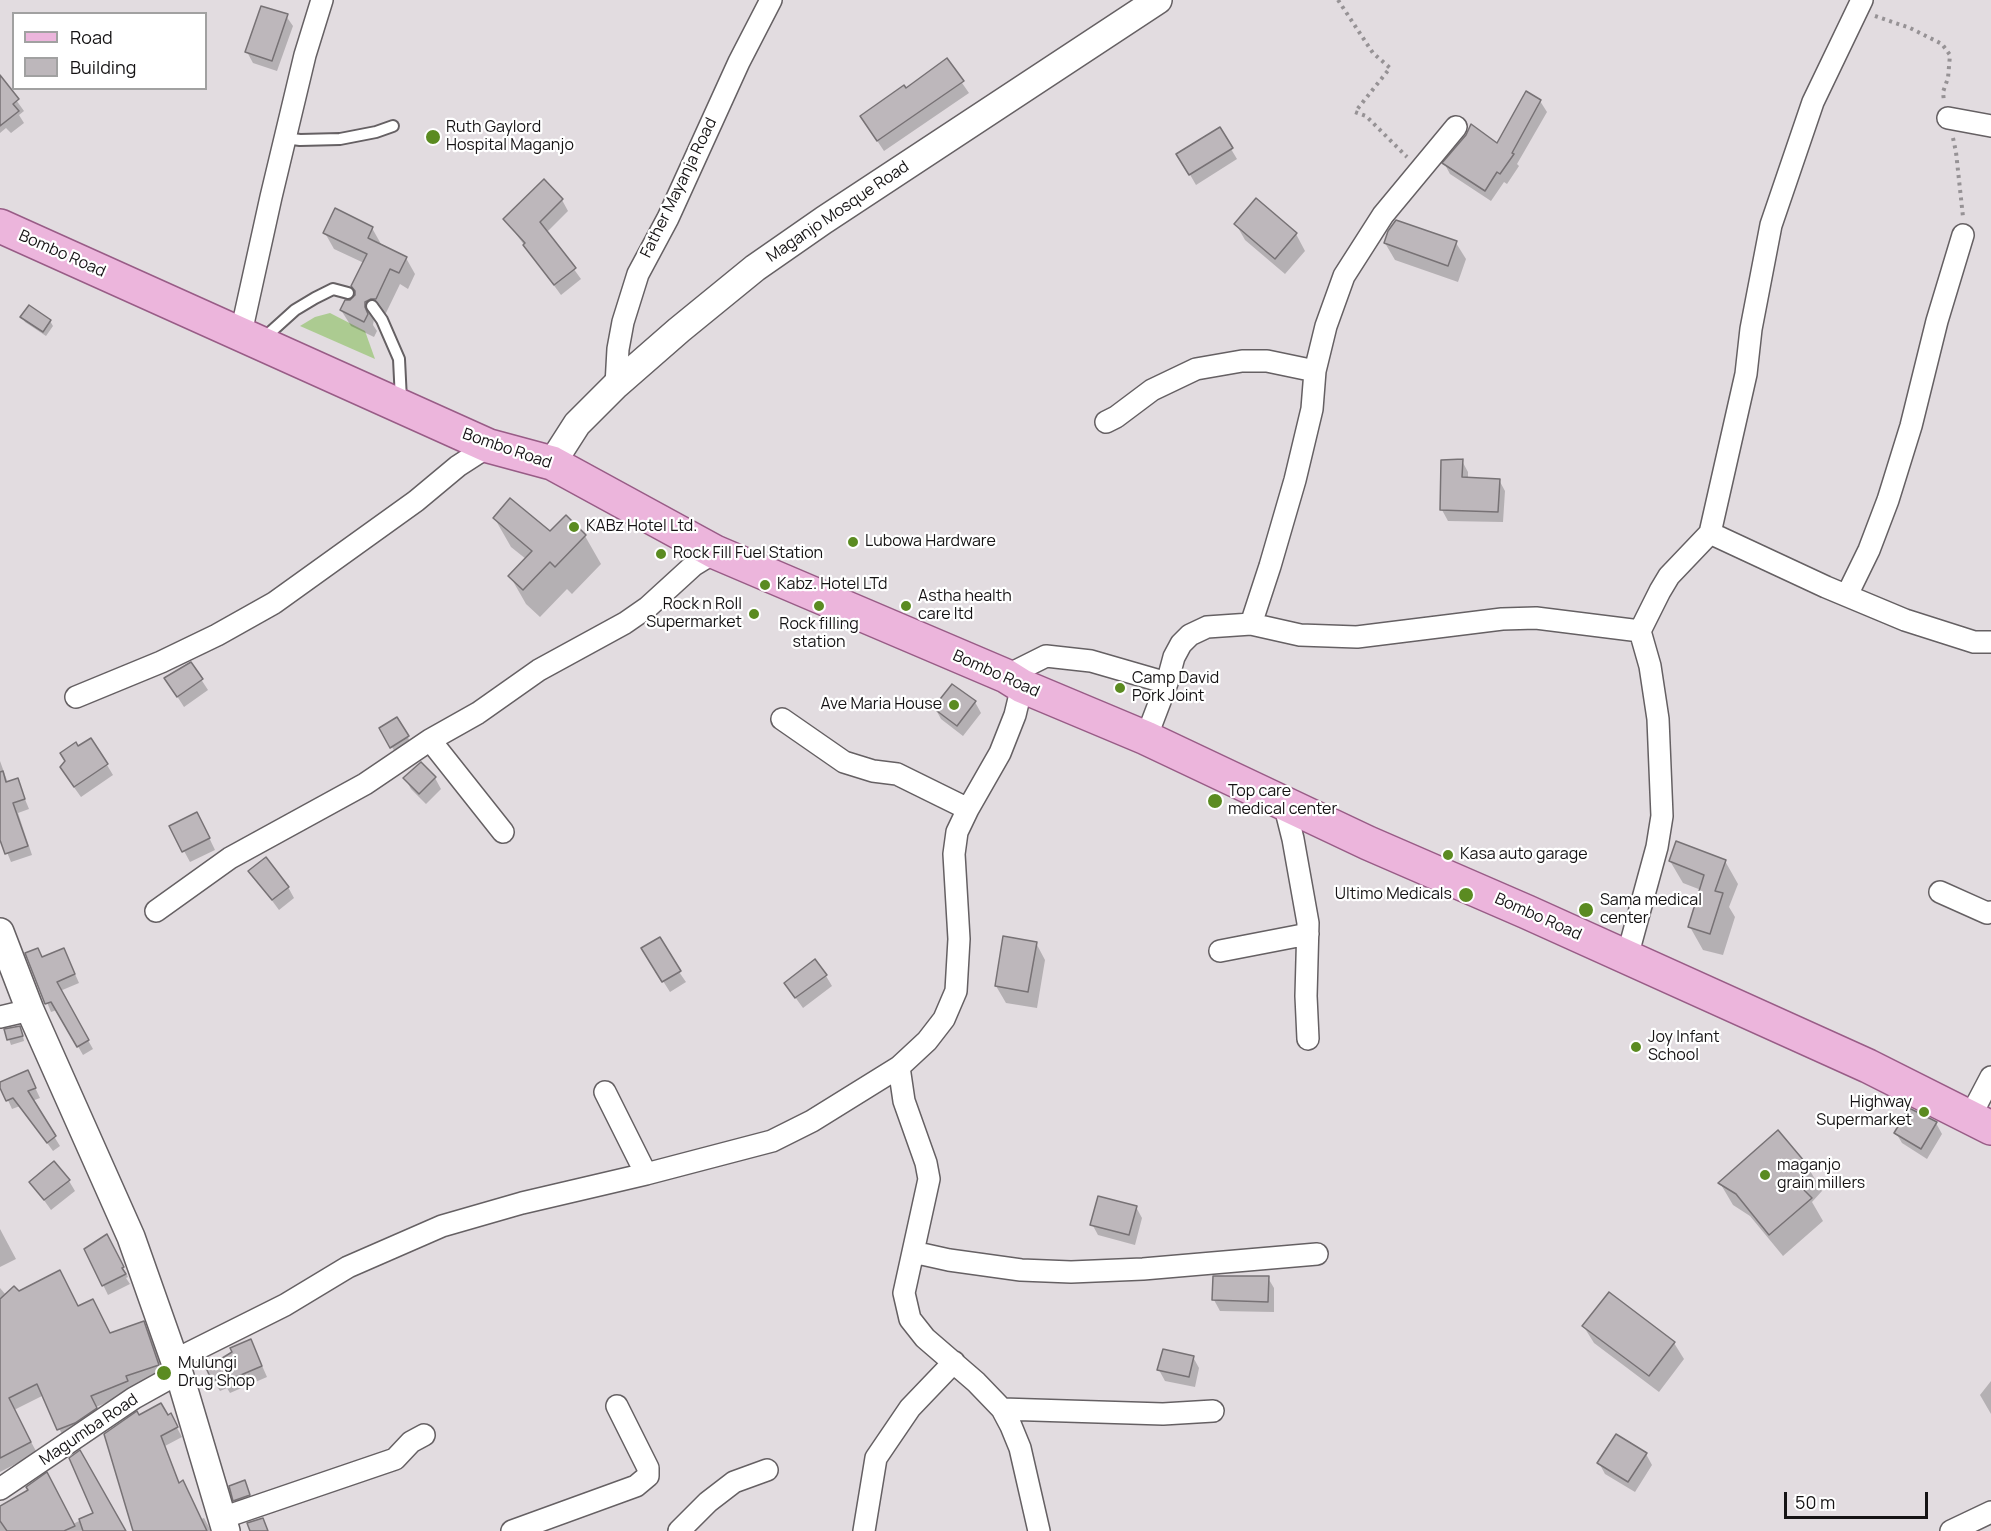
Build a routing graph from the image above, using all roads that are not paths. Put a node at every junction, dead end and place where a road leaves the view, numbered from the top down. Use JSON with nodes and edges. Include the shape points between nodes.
{"nodes":[{"id":1,"x":322,"y":0,"type":"edge"},
{"id":2,"x":771,"y":0,"type":"edge"},
{"id":3,"x":1158,"y":0,"type":"edge"},
{"id":4,"x":1862,"y":0,"type":"edge"},
{"id":5,"x":1948,"y":118,"type":"dead end"},
{"id":6,"x":393,"y":126,"type":"dead end"},
{"id":7,"x":1991,"y":126,"type":"edge"},
{"id":8,"x":1456,"y":127,"type":"dead end"},
{"id":9,"x":285,"y":138,"type":"junction"},
{"id":10,"x":0,"y":226,"type":"edge"},
{"id":11,"x":1963,"y":235,"type":"dead end"},
{"id":12,"x":348,"y":293,"type":"dead end"},
{"id":13,"x":372,"y":306,"type":"dead end"},
{"id":14,"x":250,"y":338,"type":"junction"},
{"id":15,"x":1315,"y":371,"type":"junction"},
{"id":16,"x":616,"y":385,"type":"junction"},
{"id":17,"x":402,"y":407,"type":"junction"},
{"id":18,"x":1106,"y":422,"type":"dead end"},
{"id":19,"x":489,"y":446,"type":"junction"},
{"id":20,"x":552,"y":463,"type":"junction"},
{"id":21,"x":1710,"y":533,"type":"junction"},
{"id":22,"x":715,"y":552,"type":"junction"},
{"id":23,"x":1847,"y":595,"type":"junction"},
{"id":24,"x":1251,"y":624,"type":"junction"},
{"id":25,"x":1640,"y":631,"type":"junction"},
{"id":26,"x":1991,"y":642,"type":"edge"},
{"id":27,"x":1014,"y":681,"type":"junction"},
{"id":28,"x":1167,"y":683,"type":"junction"},
{"id":29,"x":76,"y":697,"type":"dead end"},
{"id":30,"x":782,"y":719,"type":"dead end"},
{"id":31,"x":1146,"y":738,"type":"junction"},
{"id":32,"x":430,"y":740,"type":"junction"},
{"id":33,"x":1284,"y":803,"type":"junction"},
{"id":34,"x":968,"y":809,"type":"junction"},
{"id":35,"x":503,"y":832,"type":"dead end"},
{"id":36,"x":1940,"y":892,"type":"dead end"},
{"id":37,"x":156,"y":911,"type":"dead end"},
{"id":38,"x":1991,"y":912,"type":"edge"},
{"id":39,"x":0,"y":932,"type":"edge"},
{"id":40,"x":1308,"y":934,"type":"junction"},
{"id":41,"x":1220,"y":951,"type":"dead end"},
{"id":42,"x":1627,"y":957,"type":"junction"},
{"id":43,"x":30,"y":1010,"type":"junction"},
{"id":44,"x":0,"y":1017,"type":"edge"},
{"id":45,"x":1308,"y":1039,"type":"dead end"},
{"id":46,"x":899,"y":1066,"type":"junction"},
{"id":47,"x":1991,"y":1077,"type":"edge"},
{"id":48,"x":605,"y":1092,"type":"dead end"},
{"id":49,"x":1980,"y":1123,"type":"edge"},
{"id":50,"x":646,"y":1174,"type":"junction"},
{"id":51,"x":913,"y":1252,"type":"junction"},
{"id":52,"x":1317,"y":1254,"type":"dead end"},
{"id":53,"x":954,"y":1362,"type":"junction"},
{"id":54,"x":176,"y":1367,"type":"junction"},
{"id":55,"x":617,"y":1406,"type":"dead end"},
{"id":56,"x":1002,"y":1409,"type":"junction"},
{"id":57,"x":1213,"y":1411,"type":"dead end"},
{"id":58,"x":424,"y":1435,"type":"dead end"},
{"id":59,"x":767,"y":1470,"type":"dead end"},
{"id":60,"x":0,"y":1489,"type":"edge"},
{"id":61,"x":1991,"y":1512,"type":"edge"},
{"id":62,"x":224,"y":1524,"type":"edge"},
{"id":63,"x":512,"y":1531,"type":"edge"},
{"id":64,"x":680,"y":1531,"type":"edge"},
{"id":65,"x":864,"y":1531,"type":"edge"},
{"id":66,"x":1039,"y":1531,"type":"edge"},
{"id":67,"x":1951,"y":1531,"type":"edge"}],
"edges":[{"from":1,"to":9,"type":"street"},
{"from":2,"to":16,"type":"street","name":"Father Mayanja Road","via":[[638,273],[623,322]]},
{"from":3,"to":16,"type":"street","name":"Maganjo Mosque Road","via":[[755,268]]},
{"from":4,"to":21,"type":"street","via":[[1813,102],[1771,225],[1746,374]]},
{"from":5,"to":7,"type":"street"},
{"from":6,"to":9,"type":"lane","via":[[340,139]]},
{"from":8,"to":15,"type":"street","via":[[1403,188],[1344,276]]},
{"from":9,"to":14,"type":"street"},
{"from":10,"to":14,"type":"main road","name":"Bombo Road"},
{"from":11,"to":23,"type":"street","via":[[1888,500]]},
{"from":12,"to":14,"type":"lane","via":[[333,289]]},
{"from":13,"to":17,"type":"lane","via":[[399,358]]},
{"from":14,"to":17,"type":"main road","name":"Bombo Road"},
{"from":15,"to":18,"type":"street","via":[[1267,361],[1196,369],[1152,390]]},
{"from":15,"to":24,"type":"street","via":[[1312,409],[1295,480]]},
{"from":16,"to":20,"type":"street","name":"Maganjo Mosque Road","via":[[577,424]]},
{"from":17,"to":19,"type":"main road","name":"Bombo Road"},
{"from":19,"to":20,"type":"main road","name":"Bombo Road"},
{"from":19,"to":29,"type":"street","via":[[274,603],[161,662]]},
{"from":20,"to":22,"type":"main road","name":"Bombo Road"},
{"from":21,"to":23,"type":"street"},
{"from":21,"to":25,"type":"street","via":[[1669,576]]},
{"from":22,"to":27,"type":"main road","name":"Bombo Road"},
{"from":22,"to":32,"type":"street","via":[[625,623],[539,670],[478,713]]},
{"from":23,"to":26,"type":"street","via":[[1905,620],[1974,642]]},
{"from":24,"to":25,"type":"street","via":[[1300,635],[1332,637],[1536,618]]},
{"from":24,"to":28,"type":"street","via":[[1207,627],[1190,635],[1180,644]]},
{"from":25,"to":42,"type":"street","via":[[1658,719],[1662,816]]},
{"from":27,"to":28,"type":"street","via":[[1046,656],[1091,661]]},
{"from":27,"to":31,"type":"main road","name":"Bombo Road"},
{"from":27,"to":34,"type":"street","name":"Magumba Road","via":[[1015,715],[1000,753]]},
{"from":28,"to":31,"type":"street"},
{"from":30,"to":34,"type":"street","via":[[844,762],[897,774]]},
{"from":31,"to":33,"type":"main road","name":"Bombo Road"},
{"from":32,"to":35,"type":"street"},
{"from":32,"to":37,"type":"street","via":[[340,799],[230,858]]},
{"from":33,"to":40,"type":"street"},
{"from":33,"to":42,"type":"main road","name":"Bombo Road"},
{"from":34,"to":46,"type":"street","name":"Magumba Road","via":[[957,832],[954,854],[959,939],[956,991],[944,1019]]},
{"from":36,"to":38,"type":"street"},
{"from":39,"to":43,"type":"street"},
{"from":40,"to":41,"type":"street"},
{"from":40,"to":45,"type":"street"},
{"from":42,"to":49,"type":"main road","name":"Bombo Road","via":[[1868,1066]]},
{"from":43,"to":44,"type":"street"},
{"from":43,"to":54,"type":"street","via":[[131,1237]]},
{"from":46,"to":50,"type":"street","name":"Magumba Road","via":[[812,1121],[772,1141]]},
{"from":46,"to":51,"type":"street","via":[[904,1101],[929,1179]]},
{"from":47,"to":49,"type":"street"},
{"from":48,"to":50,"type":"street"},
{"from":50,"to":54,"type":"street","name":"Magumba Road","via":[[442,1226],[348,1267]]},
{"from":51,"to":52,"type":"street","via":[[1021,1270],[1071,1272]]},
{"from":51,"to":53,"type":"street","via":[[904,1293],[910,1319],[925,1338]]},
{"from":53,"to":56,"type":"street"},
{"from":53,"to":65,"type":"street","via":[[910,1408],[876,1458]]},
{"from":54,"to":60,"type":"street","name":"Magumba Road"},
{"from":54,"to":62,"type":"street"},
{"from":55,"to":63,"type":"street","via":[[648,1468],[648,1476],[636,1486]]},
{"from":56,"to":57,"type":"street","via":[[1163,1414]]},
{"from":56,"to":66,"type":"street","via":[[1020,1448]]},
{"from":58,"to":62,"type":"street","via":[[395,1459]]},
{"from":59,"to":64,"type":"street","via":[[734,1482]]},
{"from":61,"to":67,"type":"street"}]}
